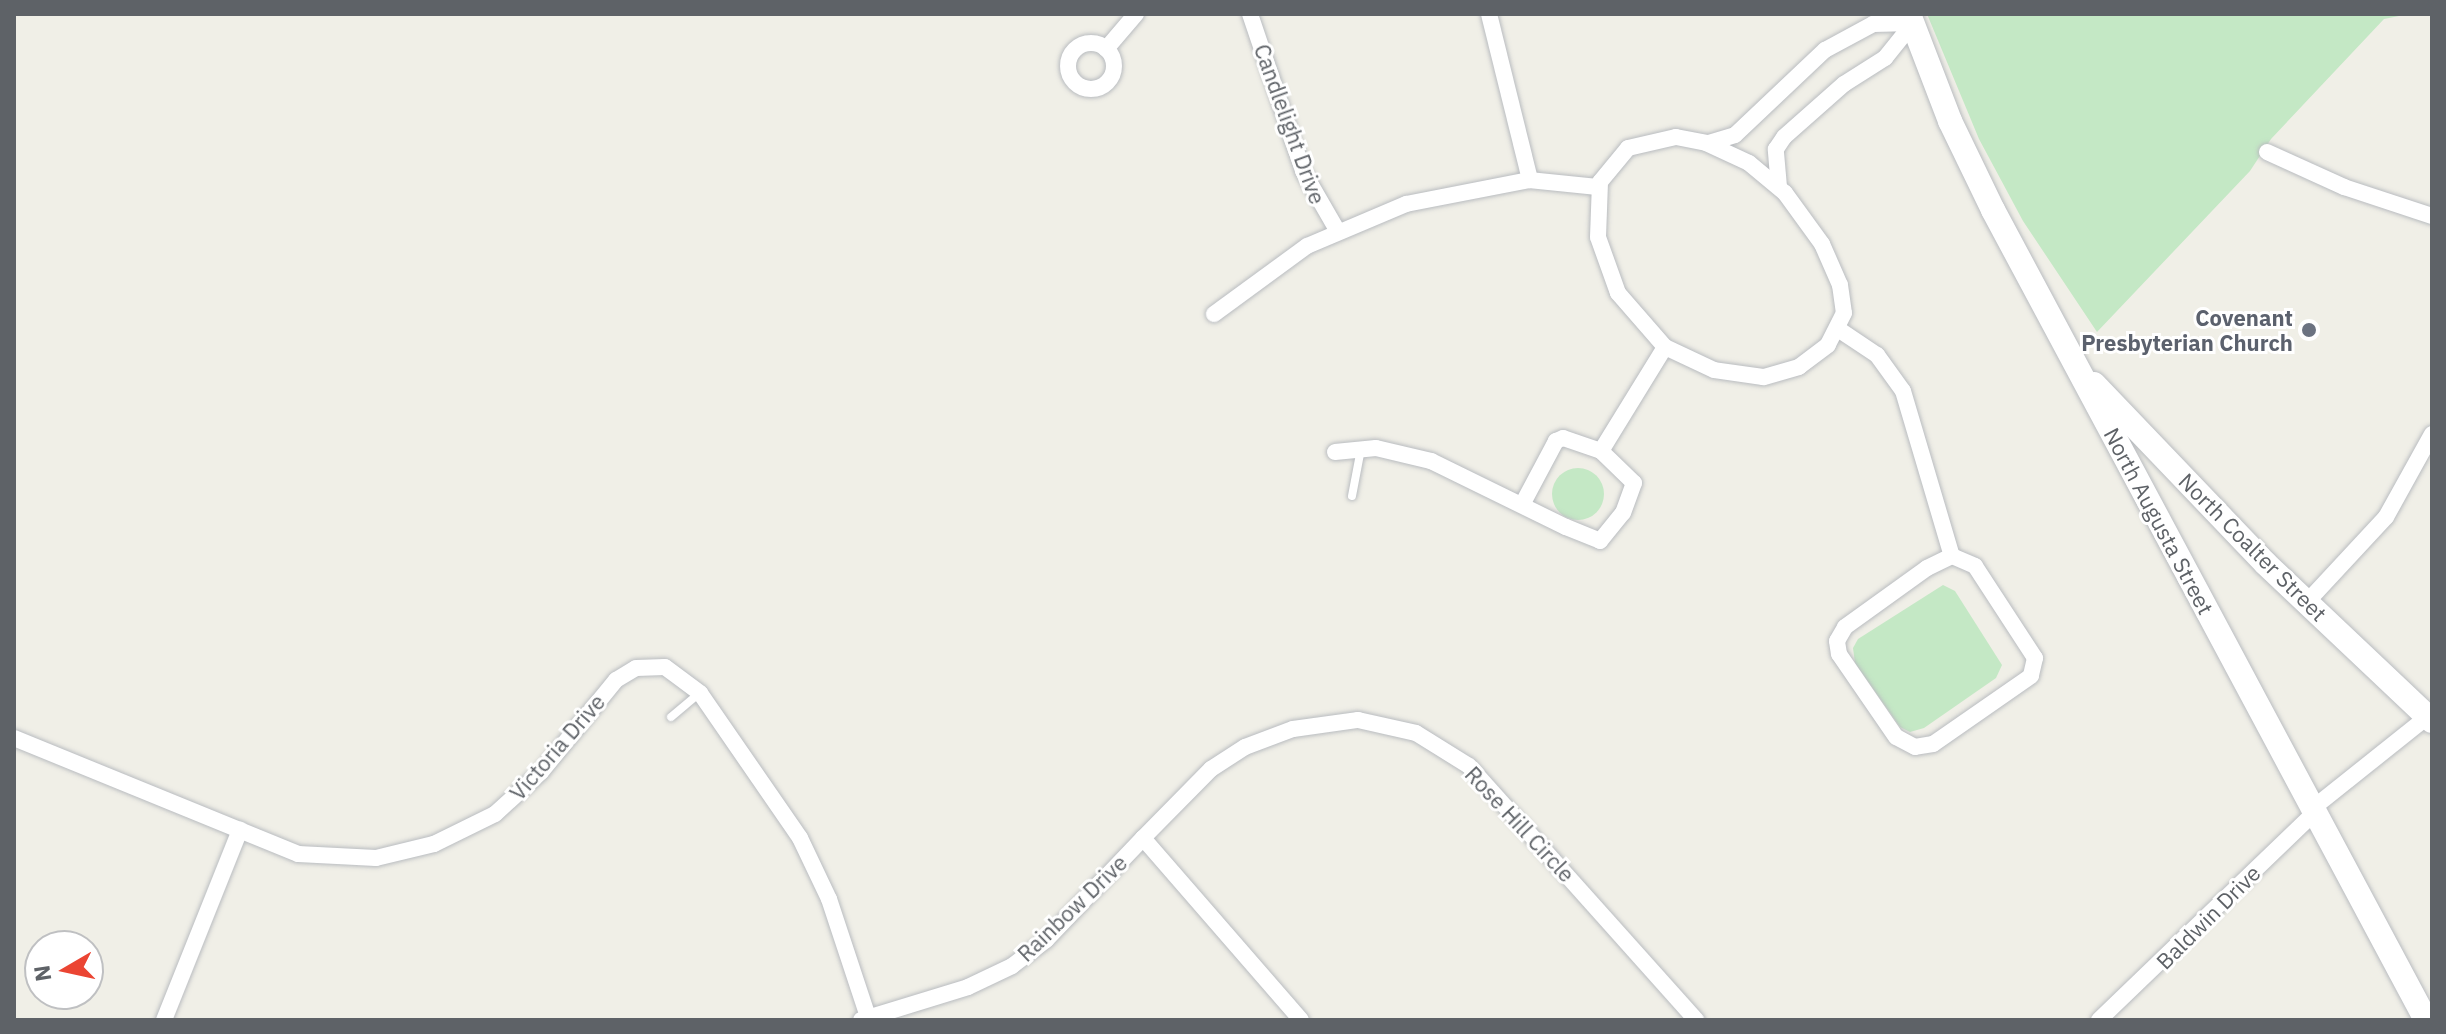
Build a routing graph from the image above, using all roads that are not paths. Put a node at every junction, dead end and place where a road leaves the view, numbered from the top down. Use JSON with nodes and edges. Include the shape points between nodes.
{"nodes":[{"id":1,"x":1136,"y":14,"type":"edge"},
{"id":2,"x":1250,"y":14,"type":"edge"},
{"id":3,"x":1489,"y":14,"type":"edge"},
{"id":4,"x":1911,"y":19,"type":"edge"},
{"id":5,"x":1106,"y":49,"type":"dead end"},
{"id":6,"x":1706,"y":143,"type":"junction"},
{"id":7,"x":2267,"y":152,"type":"dead end"},
{"id":8,"x":1530,"y":180,"type":"junction"},
{"id":9,"x":1598,"y":187,"type":"junction"},
{"id":10,"x":1779,"y":187,"type":"junction"},
{"id":11,"x":2432,"y":216,"type":"edge"},
{"id":12,"x":1337,"y":230,"type":"junction"},
{"id":13,"x":1214,"y":314,"type":"dead end"},
{"id":14,"x":1838,"y":329,"type":"junction"},
{"id":15,"x":1665,"y":347,"type":"junction"},
{"id":16,"x":2078,"y":368,"type":"junction"},
{"id":17,"x":2432,"y":434,"type":"edge"},
{"id":18,"x":1362,"y":449,"type":"junction"},
{"id":19,"x":1601,"y":451,"type":"junction"},
{"id":20,"x":1335,"y":452,"type":"dead end"},
{"id":21,"x":1352,"y":496,"type":"dead end"},
{"id":22,"x":1522,"y":505,"type":"junction"},
{"id":23,"x":1952,"y":556,"type":"junction"},
{"id":24,"x":2307,"y":602,"type":"junction"},
{"id":25,"x":700,"y":693,"type":"junction"},
{"id":26,"x":671,"y":717,"type":"dead end"},
{"id":27,"x":2430,"y":717,"type":"edge"},
{"id":28,"x":14,"y":738,"type":"edge"},
{"id":29,"x":2314,"y":810,"type":"junction"},
{"id":30,"x":240,"y":830,"type":"junction"},
{"id":31,"x":1143,"y":838,"type":"junction"},
{"id":32,"x":866,"y":1019,"type":"edge"},
{"id":33,"x":164,"y":1020,"type":"edge"},
{"id":34,"x":1301,"y":1020,"type":"edge"},
{"id":35,"x":1696,"y":1020,"type":"edge"},
{"id":36,"x":2099,"y":1020,"type":"edge"},
{"id":37,"x":2426,"y":1020,"type":"edge"}],
"edges":[{"from":1,"to":5,"type":"street"},
{"from":2,"to":12,"type":"street","name":"Candlelight Drive","via":[[1303,171]]},
{"from":3,"to":8,"type":"street"},
{"from":4,"to":6,"type":"street","via":[[1873,24],[1825,50],[1735,135]]},
{"from":4,"to":10,"type":"street","via":[[1885,58],[1844,84],[1784,137],[1776,149]]},
{"from":4,"to":16,"type":"main road","name":"North Augusta Street","via":[[1963,148]]},
{"from":6,"to":9,"type":"street","via":[[1676,137],[1639,143],[1617,156]]},
{"from":6,"to":10,"type":"street","via":[[1749,163]]},
{"from":7,"to":11,"type":"street","via":[[2344,187]]},
{"from":8,"to":9,"type":"street"},
{"from":8,"to":12,"type":"street","via":[[1424,198]]},
{"from":9,"to":15,"type":"street","via":[[1598,237],[1610,276],[1632,314]]},
{"from":10,"to":14,"type":"street","via":[[1815,233],[1835,273],[1845,308]]},
{"from":12,"to":13,"type":"street"},
{"from":14,"to":15,"type":"street","via":[[1813,359],[1763,377],[1722,373]]},
{"from":14,"to":23,"type":"street","via":[[1877,355],[1903,391]]},
{"from":15,"to":19,"type":"street"},
{"from":16,"to":24,"type":"main road","name":"North Coalter Street"},
{"from":16,"to":29,"type":"main road","name":"North Augusta Street"},
{"from":17,"to":24,"type":"street","via":[[2398,500]]},
{"from":18,"to":20,"type":"street"},
{"from":18,"to":21,"type":"lane"},
{"from":18,"to":22,"type":"street","via":[[1431,461]]},
{"from":19,"to":22,"type":"street","via":[[1575,439],[1556,441]]},
{"from":19,"to":22,"type":"street","via":[[1632,478],[1635,489],[1605,540]]},
{"from":23,"to":23,"type":"street","via":[[1845,627],[1837,641],[1839,654],[1896,737],[1915,747],[1933,744],[2031,676],[2035,658],[1975,566]]},
{"from":24,"to":27,"type":"main road","name":"North Coalter Street"},
{"from":25,"to":26,"type":"lane"},
{"from":25,"to":30,"type":"street","name":"Victoria Drive","via":[[665,667],[648,665],[625,673],[515,799],[480,824],[415,850],[330,859],[298,854]]},
{"from":25,"to":32,"type":"street","name":"Victoria Drive","via":[[810,856]]},
{"from":27,"to":29,"type":"street","name":"Baldwin Drive"},
{"from":28,"to":30,"type":"street","name":"Victoria Drive"},
{"from":29,"to":36,"type":"street","name":"Baldwin Drive"},
{"from":29,"to":37,"type":"main road","name":"North Augusta Street"},
{"from":30,"to":33,"type":"street"},
{"from":31,"to":32,"type":"street","name":"Rainbow Drive","via":[[1046,940],[1012,966],[968,987]]},
{"from":31,"to":34,"type":"street"},
{"from":31,"to":35,"type":"street","name":"Rose Hill Circle","via":[[1211,769],[1266,737],[1342,720],[1405,729],[1441,746],[1477,774]]}]}
